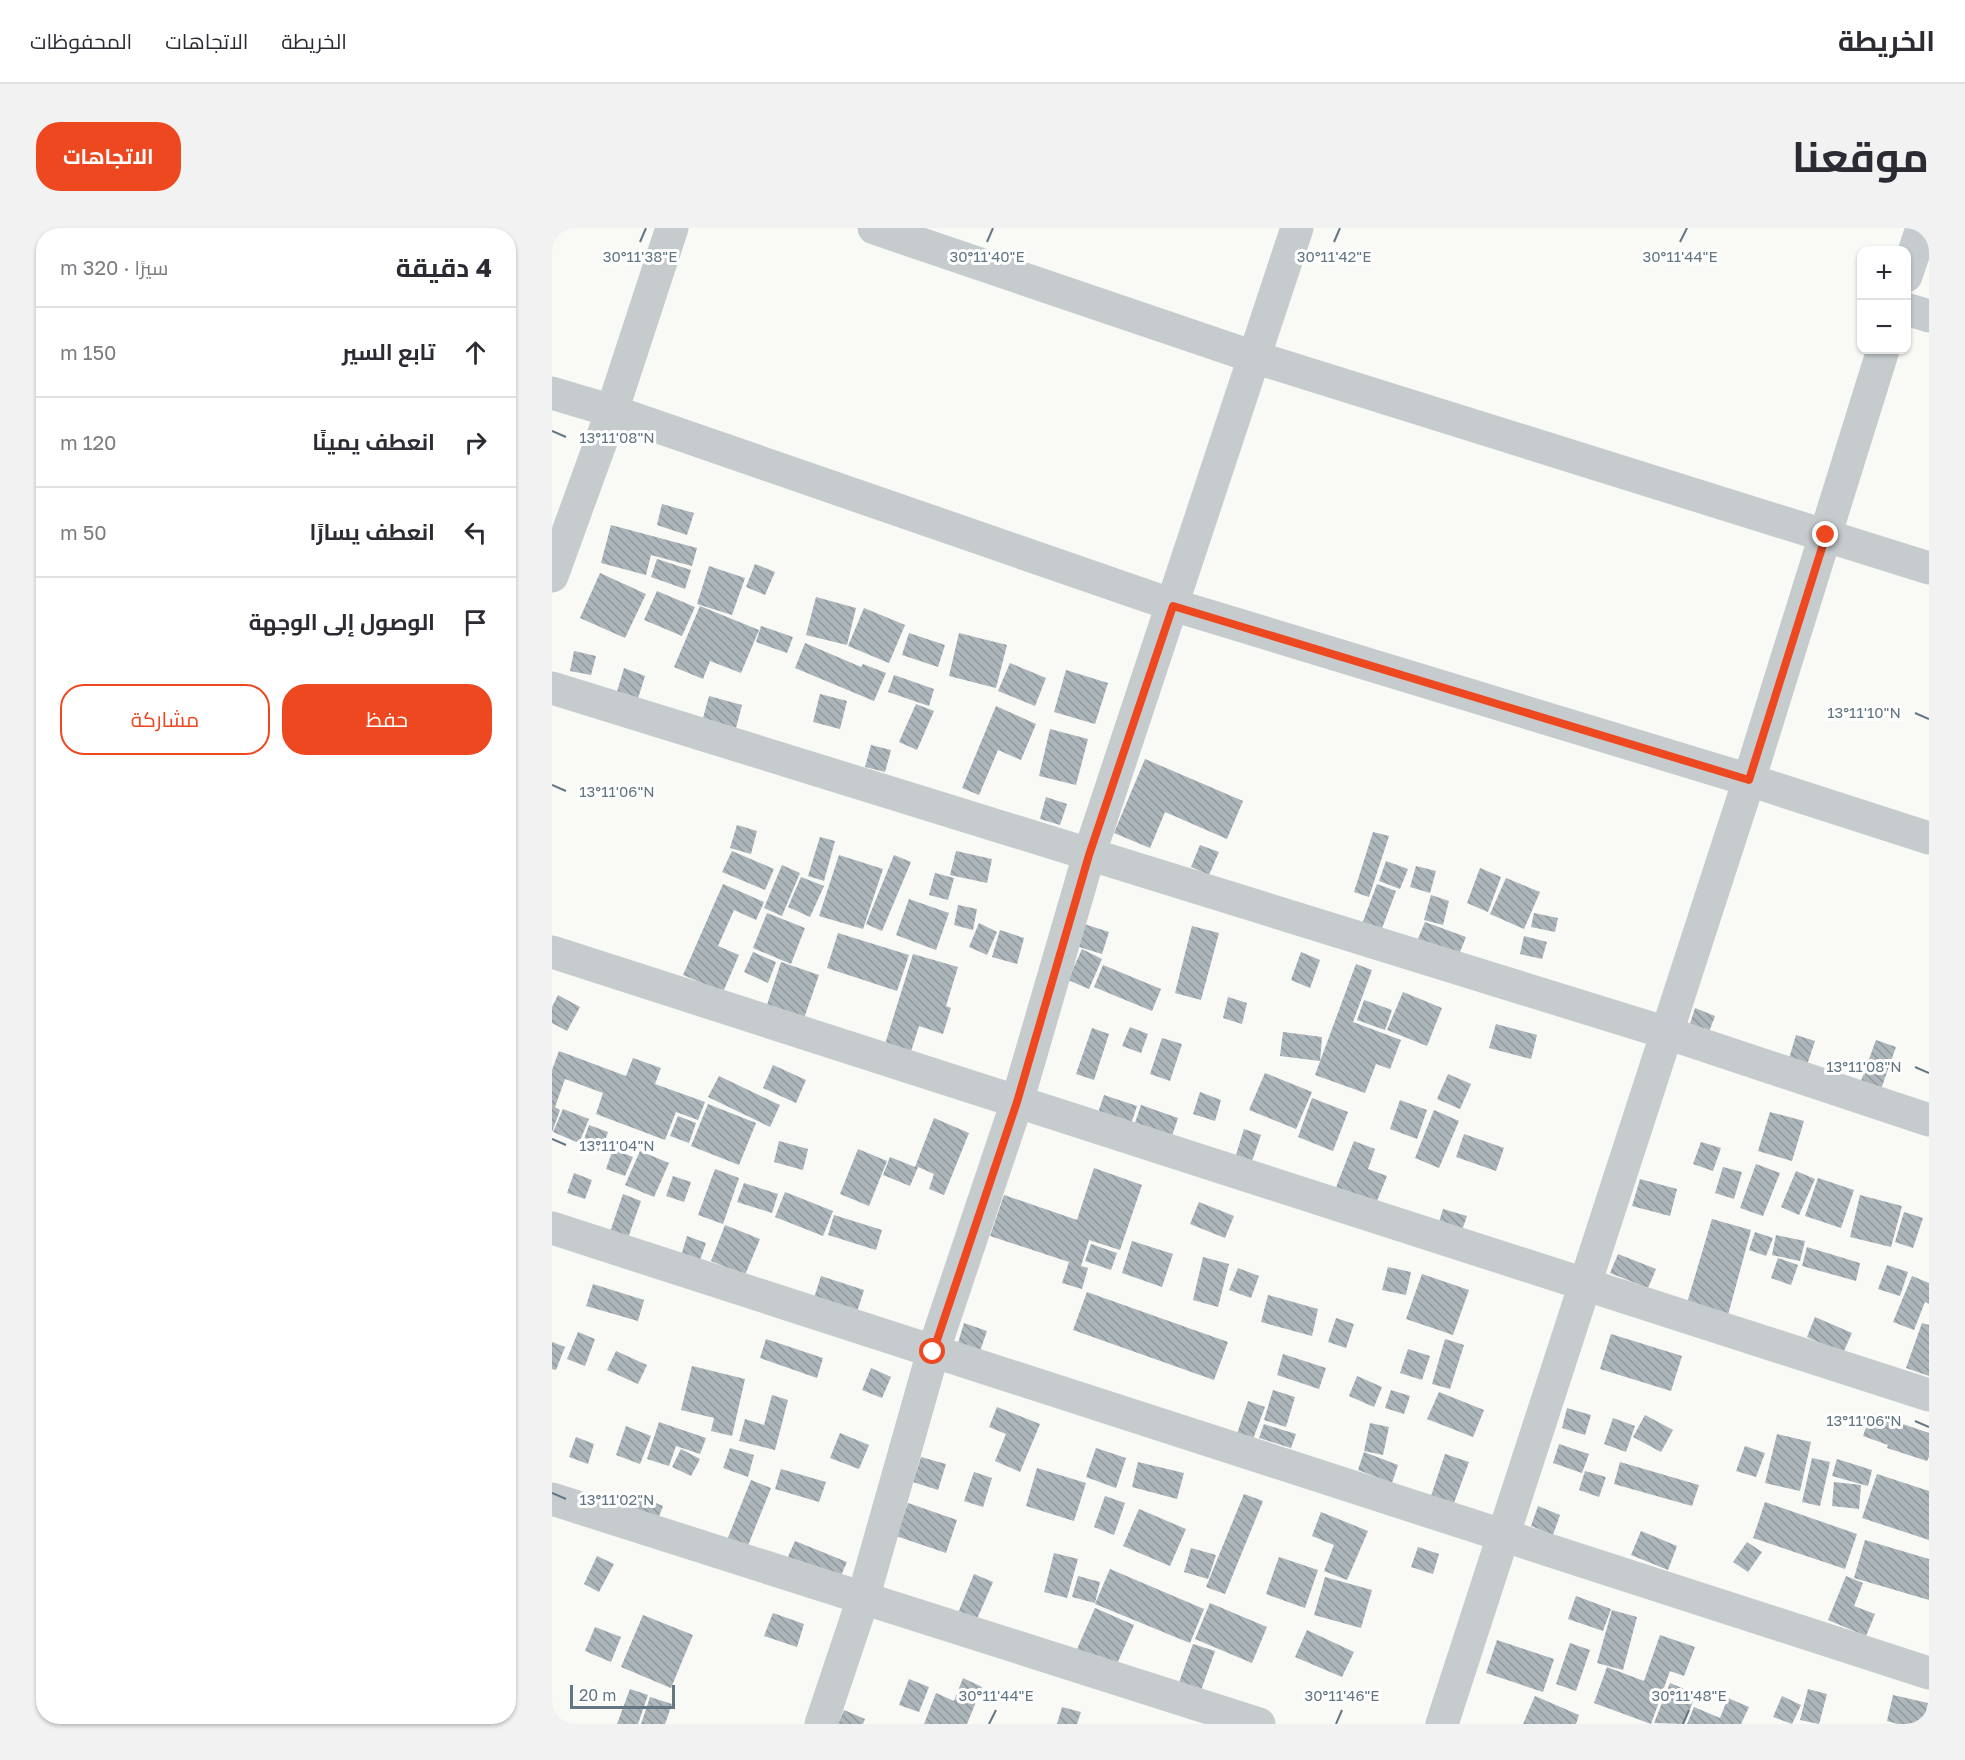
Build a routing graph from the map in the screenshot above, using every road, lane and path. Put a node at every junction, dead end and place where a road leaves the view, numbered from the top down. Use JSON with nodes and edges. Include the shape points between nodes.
{"nodes":[{"id":1,"x":672,"y":228,"type":"edge"},
{"id":2,"x":874,"y":228,"type":"edge"},
{"id":3,"x":1297,"y":228,"type":"edge"},
{"id":4,"x":1922,"y":228,"type":"edge"},
{"id":5,"x":1911,"y":261,"type":"edge"},
{"id":6,"x":1911,"y":311,"type":"edge"},
{"id":7,"x":1929,"y":316,"type":"edge"},
{"id":8,"x":1882,"y":354,"type":"edge"},
{"id":9,"x":1254,"y":357,"type":"junction"},
{"id":10,"x":552,"y":393,"type":"edge"},
{"id":11,"x":612,"y":411,"type":"junction"},
{"id":12,"x":1826,"y":535,"type":"junction"},
{"id":13,"x":1929,"y":568,"type":"edge"},
{"id":14,"x":552,"y":576,"type":"edge"},
{"id":15,"x":1173,"y":606,"type":"junction"},
{"id":16,"x":552,"y":688,"type":"edge"},
{"id":17,"x":1749,"y":780,"type":"junction"},
{"id":18,"x":1929,"y":838,"type":"edge"},
{"id":19,"x":1089,"y":855,"type":"junction"},
{"id":20,"x":552,"y":952,"type":"edge"},
{"id":21,"x":1667,"y":1033,"type":"junction"},
{"id":22,"x":1017,"y":1102,"type":"junction"},
{"id":23,"x":1929,"y":1120,"type":"edge"},
{"id":24,"x":552,"y":1228,"type":"edge"},
{"id":25,"x":1585,"y":1285,"type":"junction"},
{"id":26,"x":933,"y":1352,"type":"junction"},
{"id":27,"x":1929,"y":1395,"type":"edge"},
{"id":28,"x":552,"y":1499,"type":"edge"},
{"id":29,"x":1504,"y":1536,"type":"junction"},
{"id":30,"x":863,"y":1599,"type":"junction"},
{"id":31,"x":1929,"y":1673,"type":"edge"},
{"id":32,"x":821,"y":1724,"type":"edge"},
{"id":33,"x":1259,"y":1724,"type":"edge"},
{"id":34,"x":1442,"y":1724,"type":"edge"}],
"edges":[{"from":1,"to":11,"type":"street"},
{"from":2,"to":9,"type":"street"},
{"from":3,"to":9,"type":"street"},
{"from":4,"to":5,"type":"street"},
{"from":6,"to":7,"type":"street"},
{"from":8,"to":12,"type":"street"},
{"from":9,"to":12,"type":"street"},
{"from":9,"to":15,"type":"street"},
{"from":10,"to":11,"type":"street"},
{"from":11,"to":14,"type":"street"},
{"from":11,"to":15,"type":"street"},
{"from":12,"to":13,"type":"street"},
{"from":12,"to":17,"type":"street"},
{"from":15,"to":17,"type":"street"},
{"from":15,"to":19,"type":"street"},
{"from":16,"to":19,"type":"street"},
{"from":17,"to":18,"type":"street"},
{"from":17,"to":21,"type":"street"},
{"from":19,"to":21,"type":"street"},
{"from":19,"to":22,"type":"street"},
{"from":20,"to":22,"type":"street"},
{"from":21,"to":23,"type":"street"},
{"from":21,"to":25,"type":"street"},
{"from":22,"to":25,"type":"street"},
{"from":22,"to":26,"type":"street"},
{"from":24,"to":26,"type":"street"},
{"from":25,"to":27,"type":"street"},
{"from":25,"to":29,"type":"street"},
{"from":26,"to":29,"type":"street"},
{"from":26,"to":30,"type":"street"},
{"from":28,"to":30,"type":"street"},
{"from":29,"to":31,"type":"street"},
{"from":29,"to":34,"type":"street"},
{"from":30,"to":32,"type":"street"},
{"from":30,"to":33,"type":"street"}]}
